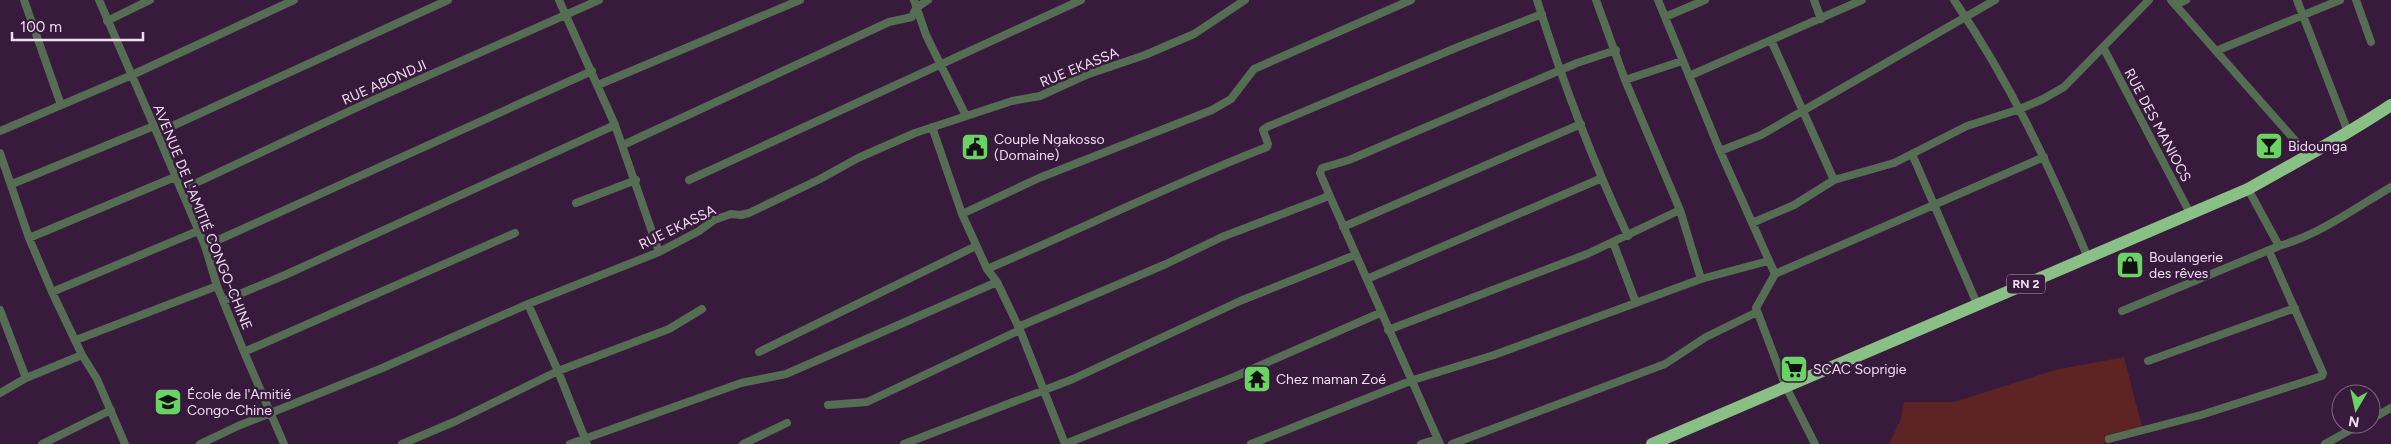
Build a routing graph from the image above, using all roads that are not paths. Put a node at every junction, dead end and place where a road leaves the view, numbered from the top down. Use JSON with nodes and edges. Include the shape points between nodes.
{"nodes":[{"id":1,"x":24,"y":0,"type":"edge"},
{"id":2,"x":99,"y":0,"type":"edge"},
{"id":3,"x":150,"y":0,"type":"edge"},
{"id":4,"x":294,"y":0,"type":"edge"},
{"id":5,"x":448,"y":0,"type":"edge"},
{"id":6,"x":559,"y":0,"type":"edge"},
{"id":7,"x":599,"y":0,"type":"edge"},
{"id":8,"x":800,"y":0,"type":"edge"},
{"id":9,"x":914,"y":0,"type":"edge"},
{"id":10,"x":928,"y":0,"type":"edge"},
{"id":11,"x":1081,"y":0,"type":"edge"},
{"id":12,"x":1245,"y":0,"type":"edge"},
{"id":13,"x":1411,"y":0,"type":"edge"},
{"id":14,"x":1537,"y":0,"type":"edge"},
{"id":15,"x":1596,"y":0,"type":"edge"},
{"id":16,"x":1658,"y":0,"type":"edge"},
{"id":17,"x":1705,"y":0,"type":"edge"},
{"id":18,"x":1814,"y":0,"type":"edge"},
{"id":19,"x":1862,"y":0,"type":"edge"},
{"id":20,"x":1954,"y":0,"type":"edge"},
{"id":21,"x":1995,"y":0,"type":"edge"},
{"id":22,"x":2149,"y":0,"type":"edge"},
{"id":23,"x":2186,"y":0,"type":"edge"},
{"id":24,"x":2297,"y":0,"type":"edge"},
{"id":25,"x":2340,"y":0,"type":"edge"},
{"id":26,"x":2356,"y":0,"type":"edge"},
{"id":27,"x":2173,"y":3,"type":"edge"},
{"id":28,"x":916,"y":8,"type":"junction"},
{"id":29,"x":1542,"y":14,"type":"junction"},
{"id":30,"x":2302,"y":14,"type":"junction"},
{"id":31,"x":566,"y":15,"type":"junction"},
{"id":32,"x":1665,"y":17,"type":"junction"},
{"id":33,"x":1966,"y":17,"type":"junction"},
{"id":34,"x":1821,"y":19,"type":"junction"},
{"id":35,"x":107,"y":21,"type":"junction"},
{"id":36,"x":1771,"y":40,"type":"junction"},
{"id":37,"x":2371,"y":42,"type":"dead end"},
{"id":38,"x":2103,"y":46,"type":"junction"},
{"id":39,"x":1616,"y":50,"type":"junction"},
{"id":40,"x":2216,"y":51,"type":"junction"},
{"id":41,"x":1682,"y":60,"type":"junction"},
{"id":42,"x":939,"y":64,"type":"junction"},
{"id":43,"x":592,"y":71,"type":"junction"},
{"id":44,"x":1561,"y":72,"type":"junction"},
{"id":45,"x":132,"y":75,"type":"junction"},
{"id":46,"x":1689,"y":76,"type":"junction"},
{"id":47,"x":1625,"y":80,"type":"junction"},
{"id":48,"x":598,"y":85,"type":"junction"},
{"id":49,"x":61,"y":105,"type":"junction"},
{"id":50,"x":2391,"y":105,"type":"edge"},
{"id":51,"x":2020,"y":109,"type":"junction"},
{"id":52,"x":1802,"y":111,"type":"junction"},
{"id":53,"x":966,"y":116,"type":"junction"},
{"id":54,"x":1582,"y":124,"type":"junction"},
{"id":55,"x":615,"y":125,"type":"junction"},
{"id":56,"x":932,"y":126,"type":"junction"},
{"id":57,"x":156,"y":129,"type":"junction"},
{"id":58,"x":0,"y":131,"type":"edge"},
{"id":59,"x":2348,"y":132,"type":"junction"},
{"id":60,"x":623,"y":145,"type":"junction"},
{"id":61,"x":1720,"y":151,"type":"junction"},
{"id":62,"x":0,"y":153,"type":"edge"},
{"id":63,"x":1912,"y":154,"type":"junction"},
{"id":64,"x":2308,"y":154,"type":"junction"},
{"id":65,"x":2044,"y":157,"type":"junction"},
{"id":66,"x":176,"y":177,"type":"junction"},
{"id":67,"x":1602,"y":178,"type":"junction"},
{"id":68,"x":636,"y":180,"type":"junction"},
{"id":69,"x":689,"y":180,"type":"dead end"},
{"id":70,"x":1834,"y":180,"type":"junction"},
{"id":71,"x":12,"y":184,"type":"junction"},
{"id":72,"x":2391,"y":187,"type":"edge"},
{"id":73,"x":2248,"y":189,"type":"junction"},
{"id":74,"x":181,"y":190,"type":"junction"},
{"id":75,"x":1329,"y":194,"type":"junction"},
{"id":76,"x":576,"y":203,"type":"dead end"},
{"id":77,"x":1935,"y":205,"type":"junction"},
{"id":78,"x":1680,"y":210,"type":"junction"},
{"id":79,"x":962,"y":214,"type":"junction"},
{"id":80,"x":2191,"y":215,"type":"junction"},
{"id":81,"x":1752,"y":223,"type":"junction"},
{"id":82,"x":1343,"y":227,"type":"junction"},
{"id":83,"x":198,"y":231,"type":"junction"},
{"id":84,"x":516,"y":234,"type":"dead end"},
{"id":85,"x":1628,"y":236,"type":"junction"},
{"id":86,"x":29,"y":238,"type":"junction"},
{"id":87,"x":1614,"y":242,"type":"junction"},
{"id":88,"x":205,"y":246,"type":"junction"},
{"id":89,"x":976,"y":246,"type":"junction"},
{"id":90,"x":2279,"y":246,"type":"junction"},
{"id":91,"x":2269,"y":251,"type":"junction"},
{"id":92,"x":659,"y":252,"type":"junction"},
{"id":93,"x":1355,"y":255,"type":"junction"},
{"id":94,"x":2088,"y":258,"type":"junction"},
{"id":95,"x":1768,"y":261,"type":"junction"},
{"id":96,"x":987,"y":269,"type":"junction"},
{"id":97,"x":1775,"y":274,"type":"junction"},
{"id":98,"x":1367,"y":279,"type":"junction"},
{"id":99,"x":1701,"y":280,"type":"junction"},
{"id":100,"x":997,"y":282,"type":"junction"},
{"id":101,"x":217,"y":286,"type":"junction"},
{"id":102,"x":52,"y":292,"type":"junction"},
{"id":103,"x":223,"y":301,"type":"junction"},
{"id":104,"x":1636,"y":303,"type":"junction"},
{"id":105,"x":528,"y":304,"type":"junction"},
{"id":106,"x":1978,"y":306,"type":"junction"},
{"id":107,"x":2295,"y":308,"type":"junction"},
{"id":108,"x":702,"y":309,"type":"dead end"},
{"id":109,"x":0,"y":310,"type":"edge"},
{"id":110,"x":2122,"y":311,"type":"dead end"},
{"id":111,"x":1758,"y":312,"type":"junction"},
{"id":112,"x":1380,"y":313,"type":"junction"},
{"id":113,"x":1019,"y":328,"type":"junction"},
{"id":114,"x":1388,"y":330,"type":"junction"},
{"id":115,"x":76,"y":340,"type":"junction"},
{"id":116,"x":244,"y":352,"type":"junction"},
{"id":117,"x":759,"y":352,"type":"dead end"},
{"id":118,"x":82,"y":355,"type":"junction"},
{"id":119,"x":2148,"y":361,"type":"dead end"},
{"id":120,"x":558,"y":371,"type":"junction"},
{"id":121,"x":26,"y":378,"type":"junction"},
{"id":122,"x":1413,"y":380,"type":"junction"},
{"id":123,"x":1786,"y":386,"type":"junction"},
{"id":124,"x":1044,"y":391,"type":"junction"},
{"id":125,"x":0,"y":393,"type":"edge"},
{"id":126,"x":828,"y":405,"type":"dead end"},
{"id":127,"x":111,"y":410,"type":"junction"},
{"id":128,"x":271,"y":412,"type":"junction"},
{"id":129,"x":787,"y":423,"type":"dead end"},
{"id":130,"x":2343,"y":434,"type":"edge"},
{"id":131,"x":2109,"y":439,"type":"dead end"},
{"id":132,"x":586,"y":441,"type":"edge"},
{"id":133,"x":1438,"y":441,"type":"edge"},
{"id":134,"x":42,"y":444,"type":"edge"},
{"id":135,"x":125,"y":444,"type":"edge"},
{"id":136,"x":200,"y":444,"type":"edge"},
{"id":137,"x":284,"y":444,"type":"edge"},
{"id":138,"x":402,"y":444,"type":"edge"},
{"id":139,"x":570,"y":444,"type":"edge"},
{"id":140,"x":743,"y":444,"type":"edge"},
{"id":141,"x":904,"y":444,"type":"edge"},
{"id":142,"x":1065,"y":444,"type":"edge"},
{"id":143,"x":1251,"y":444,"type":"edge"},
{"id":144,"x":1422,"y":444,"type":"edge"},
{"id":145,"x":1452,"y":444,"type":"edge"},
{"id":146,"x":1652,"y":444,"type":"edge"},
{"id":147,"x":1815,"y":444,"type":"edge"},
{"id":148,"x":2325,"y":444,"type":"edge"}],
"edges":[{"from":1,"to":49,"type":"street"},
{"from":2,"to":35,"type":"street","name":"AVENUE DE L'AMITIÉ CONGO-CHINE"},
{"from":3,"to":35,"type":"street"},
{"from":4,"to":45,"type":"street"},
{"from":5,"to":57,"type":"street"},
{"from":6,"to":31,"type":"street"},
{"from":7,"to":31,"type":"street","name":"RUE ABONDJI"},
{"from":8,"to":48,"type":"street"},
{"from":9,"to":28,"type":"street"},
{"from":10,"to":28,"type":"street"},
{"from":11,"to":42,"type":"street"},
{"from":12,"to":53,"type":"street","name":"RUE EKASSA","via":[[1194,34],[1161,48],[1086,75],[1040,96]]},
{"from":13,"to":79,"type":"street","via":[[1254,69],[1231,99],[1212,110],[1047,174]]},
{"from":14,"to":29,"type":"street"},
{"from":15,"to":39,"type":"street"},
{"from":16,"to":32,"type":"street"},
{"from":17,"to":32,"type":"street"},
{"from":18,"to":34,"type":"street"},
{"from":19,"to":34,"type":"street"},
{"from":20,"to":33,"type":"street"},
{"from":21,"to":33,"type":"street"},
{"from":22,"to":38,"type":"street"},
{"from":23,"to":27,"type":"street"},
{"from":24,"to":30,"type":"street"},
{"from":25,"to":30,"type":"street"},
{"from":26,"to":37,"type":"street"},
{"from":27,"to":40,"type":"street"},
{"from":28,"to":42,"type":"street"},
{"from":28,"to":60,"type":"street","via":[[912,17],[889,22]]},
{"from":29,"to":44,"type":"street"},
{"from":29,"to":96,"type":"street","via":[[1267,127],[1263,130],[1267,147],[1124,206]]},
{"from":30,"to":40,"type":"street"},
{"from":30,"to":59,"type":"street"},
{"from":31,"to":43,"type":"street"},
{"from":31,"to":74,"type":"street","name":"RUE ABONDJI"},
{"from":32,"to":41,"type":"street"},
{"from":33,"to":51,"type":"street"},
{"from":33,"to":52,"type":"street"},
{"from":34,"to":36,"type":"street"},
{"from":35,"to":45,"type":"street","name":"AVENUE DE L'AMITIÉ CONGO-CHINE"},
{"from":36,"to":46,"type":"street"},
{"from":36,"to":52,"type":"street"},
{"from":38,"to":51,"type":"street","via":[[2064,87]]},
{"from":38,"to":80,"type":"street","name":"RUE DES MANIOCS"},
{"from":39,"to":44,"type":"street"},
{"from":39,"to":47,"type":"street"},
{"from":40,"to":64,"type":"street"},
{"from":41,"to":46,"type":"street"},
{"from":41,"to":47,"type":"street"},
{"from":42,"to":53,"type":"street"},
{"from":42,"to":69,"type":"street","via":[[881,94]]},
{"from":43,"to":48,"type":"street"},
{"from":43,"to":88,"type":"street"},
{"from":44,"to":54,"type":"street"},
{"from":44,"to":75,"type":"street","via":[[1349,160],[1322,168],[1320,173]]},
{"from":45,"to":49,"type":"street"},
{"from":45,"to":57,"type":"street","name":"AVENUE DE L'AMITIÉ CONGO-CHINE"},
{"from":46,"to":61,"type":"street"},
{"from":47,"to":78,"type":"street"},
{"from":48,"to":55,"type":"street"},
{"from":49,"to":58,"type":"street"},
{"from":50,"to":59,"type":"highway","number":"RN 2"},
{"from":51,"to":63,"type":"street","via":[[1967,126]]},
{"from":51,"to":65,"type":"street"},
{"from":52,"to":61,"type":"street","via":[[1761,135]]},
{"from":52,"to":70,"type":"street"},
{"from":53,"to":56,"type":"street","name":"RUE EKASSA"},
{"from":54,"to":67,"type":"street"},
{"from":54,"to":82,"type":"street"},
{"from":55,"to":60,"type":"street"},
{"from":55,"to":103,"type":"street"},
{"from":56,"to":79,"type":"street"},
{"from":56,"to":92,"type":"street","name":"RUE EKASSA","via":[[858,158],[744,215],[731,214],[714,220]]},
{"from":57,"to":66,"type":"street","name":"AVENUE DE L'AMITIÉ CONGO-CHINE"},
{"from":57,"to":71,"type":"street"},
{"from":59,"to":64,"type":"highway","number":"RN 2"},
{"from":60,"to":68,"type":"street"},
{"from":61,"to":81,"type":"street"},
{"from":62,"to":71,"type":"street"},
{"from":63,"to":70,"type":"street","via":[[1894,164]]},
{"from":63,"to":77,"type":"street"},
{"from":64,"to":73,"type":"highway","number":"RN 2"},
{"from":65,"to":77,"type":"street"},
{"from":65,"to":94,"type":"street"},
{"from":66,"to":74,"type":"street","name":"AVENUE DE L'AMITIÉ CONGO-CHINE"},
{"from":66,"to":86,"type":"street"},
{"from":67,"to":85,"type":"street"},
{"from":67,"to":98,"type":"street"},
{"from":68,"to":76,"type":"street"},
{"from":68,"to":92,"type":"street"},
{"from":70,"to":81,"type":"street","via":[[1794,205]]},
{"from":71,"to":86,"type":"street"},
{"from":72,"to":90,"type":"street","via":[[2325,228]]},
{"from":73,"to":80,"type":"highway","number":"RN 2"},
{"from":73,"to":90,"type":"street"},
{"from":74,"to":83,"type":"street","name":"AVENUE DE L'AMITIÉ CONGO-CHINE"},
{"from":75,"to":82,"type":"street"},
{"from":75,"to":113,"type":"street"},
{"from":77,"to":97,"type":"street"},
{"from":77,"to":106,"type":"street"},
{"from":78,"to":85,"type":"street"},
{"from":78,"to":99,"type":"street"},
{"from":79,"to":89,"type":"street"},
{"from":80,"to":94,"type":"highway","number":"RN 2"},
{"from":81,"to":95,"type":"street"},
{"from":82,"to":93,"type":"street"},
{"from":83,"to":88,"type":"street","name":"AVENUE DE L'AMITIÉ CONGO-CHINE"},
{"from":83,"to":102,"type":"street"},
{"from":84,"to":116,"type":"street"},
{"from":85,"to":87,"type":"street"},
{"from":86,"to":102,"type":"street"},
{"from":87,"to":104,"type":"street"},
{"from":87,"to":114,"type":"street"},
{"from":88,"to":101,"type":"street","name":"AVENUE DE L'AMITIÉ CONGO-CHINE"},
{"from":89,"to":96,"type":"street"},
{"from":89,"to":117,"type":"street"},
{"from":90,"to":91,"type":"street"},
{"from":91,"to":107,"type":"street"},
{"from":91,"to":110,"type":"street"},
{"from":92,"to":105,"type":"street","name":"RUE EKASSA"},
{"from":93,"to":98,"type":"street"},
{"from":93,"to":124,"type":"street","via":[[1240,301]]},
{"from":94,"to":106,"type":"highway","number":"RN 2"},
{"from":95,"to":97,"type":"street"},
{"from":95,"to":99,"type":"street"},
{"from":96,"to":100,"type":"street"},
{"from":97,"to":111,"type":"street","via":[[1757,305]]},
{"from":98,"to":112,"type":"street"},
{"from":99,"to":104,"type":"street"},
{"from":100,"to":113,"type":"street"},
{"from":100,"to":132,"type":"street","via":[[786,374],[741,383]]},
{"from":101,"to":103,"type":"street","name":"AVENUE DE L'AMITIÉ CONGO-CHINE"},
{"from":101,"to":115,"type":"street"},
{"from":102,"to":115,"type":"street"},
{"from":103,"to":116,"type":"street","name":"AVENUE DE L'AMITIÉ CONGO-CHINE"},
{"from":104,"to":122,"type":"street","via":[[1494,355]]},
{"from":105,"to":120,"type":"street"},
{"from":105,"to":128,"type":"street","name":"RUE EKASSA","via":[[380,369]]},
{"from":106,"to":123,"type":"highway","number":"RN 2"},
{"from":107,"to":119,"type":"street"},
{"from":107,"to":131,"type":"street","via":[[2322,376],[2201,415]]},
{"from":108,"to":120,"type":"street","via":[[669,329]]},
{"from":109,"to":121,"type":"street"},
{"from":111,"to":123,"type":"street"},
{"from":111,"to":145,"type":"street","via":[[1706,337],[1664,364]]},
{"from":112,"to":114,"type":"street"},
{"from":112,"to":142,"type":"street","via":[[1234,377]]},
{"from":113,"to":124,"type":"street"},
{"from":113,"to":126,"type":"street","via":[[867,402]]},
{"from":114,"to":122,"type":"street"},
{"from":115,"to":118,"type":"street"},
{"from":116,"to":128,"type":"street","name":"AVENUE DE L'AMITIÉ CONGO-CHINE"},
{"from":118,"to":121,"type":"street"},
{"from":118,"to":127,"type":"street"},
{"from":120,"to":132,"type":"street"},
{"from":120,"to":138,"type":"street"},
{"from":121,"to":125,"type":"street"},
{"from":122,"to":133,"type":"street"},
{"from":122,"to":143,"type":"street"},
{"from":123,"to":146,"type":"highway","number":"RN 2"},
{"from":123,"to":147,"type":"street"},
{"from":124,"to":141,"type":"street"},
{"from":124,"to":142,"type":"street"},
{"from":127,"to":134,"type":"street"},
{"from":127,"to":135,"type":"street"},
{"from":128,"to":136,"type":"street","name":"RUE EKASSA"},
{"from":128,"to":137,"type":"street","name":"AVENUE DE L'AMITIÉ CONGO-CHINE"},
{"from":129,"to":140,"type":"street"},
{"from":130,"to":148,"type":"street"},
{"from":132,"to":139,"type":"street"},
{"from":133,"to":144,"type":"street"}]}
